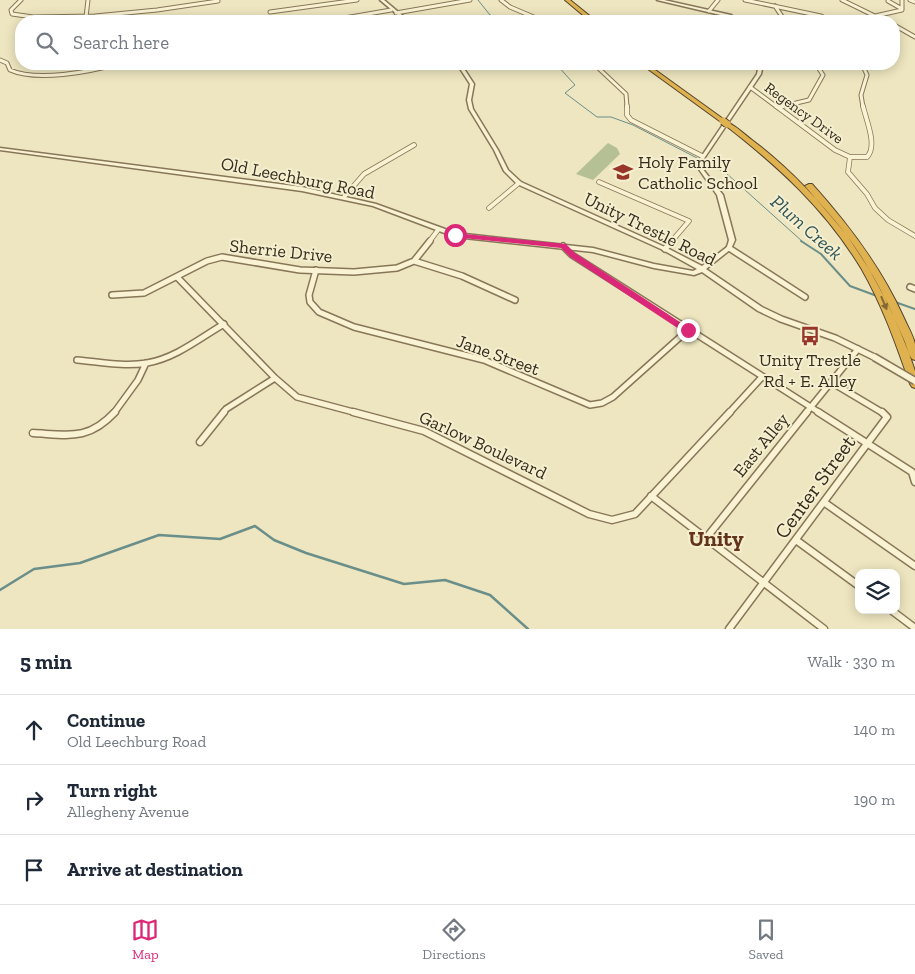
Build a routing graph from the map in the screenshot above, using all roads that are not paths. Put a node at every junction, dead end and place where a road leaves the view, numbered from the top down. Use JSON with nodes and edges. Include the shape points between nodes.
{"nodes":[{"id":1,"x":21,"y":0,"type":"edge"},
{"id":2,"x":88,"y":0,"type":"edge"},
{"id":3,"x":357,"y":0,"type":"edge"},
{"id":4,"x":382,"y":0,"type":"edge"},
{"id":5,"x":470,"y":0,"type":"edge"},
{"id":6,"x":501,"y":0,"type":"edge"},
{"id":7,"x":562,"y":0,"type":"edge"},
{"id":8,"x":567,"y":0,"type":"edge"},
{"id":9,"x":659,"y":0,"type":"edge"},
{"id":10,"x":718,"y":0,"type":"edge"},
{"id":11,"x":745,"y":0,"type":"edge"},
{"id":12,"x":842,"y":0,"type":"edge"},
{"id":13,"x":902,"y":0,"type":"edge"},
{"id":14,"x":910,"y":0,"type":"edge"},
{"id":15,"x":218,"y":1,"type":"dead end"},
{"id":16,"x":888,"y":1,"type":"edge"},
{"id":17,"x":915,"y":2,"type":"edge"},
{"id":18,"x":775,"y":6,"type":"junction"},
{"id":19,"x":902,"y":9,"type":"junction"},
{"id":20,"x":391,"y":10,"type":"junction"},
{"id":21,"x":709,"y":11,"type":"junction"},
{"id":22,"x":270,"y":12,"type":"dead end"},
{"id":23,"x":396,"y":14,"type":"joint"},
{"id":24,"x":17,"y":15,"type":"edge"},
{"id":25,"x":86,"y":15,"type":"edge"},
{"id":26,"x":102,"y":15,"type":"edge"},
{"id":27,"x":362,"y":15,"type":"edge"},
{"id":28,"x":530,"y":15,"type":"edge"},
{"id":29,"x":580,"y":15,"type":"edge"},
{"id":30,"x":585,"y":15,"type":"edge"},
{"id":31,"x":726,"y":15,"type":"edge"},
{"id":32,"x":781,"y":15,"type":"edge"},
{"id":33,"x":816,"y":15,"type":"edge"},
{"id":34,"x":872,"y":15,"type":"edge"},
{"id":35,"x":878,"y":15,"type":"edge"},
{"id":36,"x":900,"y":28,"type":"edge"},
{"id":37,"x":915,"y":37,"type":"edge"},
{"id":38,"x":0,"y":60,"type":"edge"},
{"id":39,"x":83,"y":70,"type":"edge"},
{"id":40,"x":463,"y":70,"type":"edge"},
{"id":41,"x":600,"y":70,"type":"edge"},
{"id":42,"x":653,"y":70,"type":"edge"},
{"id":43,"x":659,"y":70,"type":"edge"},
{"id":44,"x":760,"y":70,"type":"edge"},
{"id":45,"x":820,"y":70,"type":"edge"},
{"id":46,"x":865,"y":70,"type":"edge"},
{"id":47,"x":750,"y":87,"type":"junction"},
{"id":48,"x":779,"y":107,"type":"junction"},
{"id":49,"x":726,"y":121,"type":"junction"},
{"id":50,"x":414,"y":145,"type":"dead end"},
{"id":51,"x":0,"y":149,"type":"edge"},
{"id":52,"x":850,"y":157,"type":"junction"},
{"id":53,"x":701,"y":159,"type":"junction"},
{"id":54,"x":599,"y":182,"type":"dead end"},
{"id":55,"x":519,"y":183,"type":"junction"},
{"id":56,"x":344,"y":197,"type":"junction"},
{"id":57,"x":489,"y":208,"type":"dead end"},
{"id":58,"x":438,"y":230,"type":"junction"},
{"id":59,"x":915,"y":236,"type":"edge"},
{"id":60,"x":563,"y":246,"type":"junction"},
{"id":61,"x":729,"y":248,"type":"junction"},
{"id":62,"x":665,"y":250,"type":"junction"},
{"id":63,"x":414,"y":261,"type":"junction"},
{"id":64,"x":702,"y":269,"type":"junction"},
{"id":65,"x":316,"y":270,"type":"junction"},
{"id":66,"x":177,"y":278,"type":"junction"},
{"id":67,"x":112,"y":295,"type":"dead end"},
{"id":68,"x":805,"y":297,"type":"dead end"},
{"id":69,"x":515,"y":300,"type":"dead end"},
{"id":70,"x":224,"y":324,"type":"junction"},
{"id":71,"x":688,"y":330,"type":"junction"},
{"id":72,"x":858,"y":349,"type":"junction"},
{"id":73,"x":915,"y":356,"type":"edge"},
{"id":74,"x":77,"y":360,"type":"dead end"},
{"id":75,"x":146,"y":363,"type":"junction"},
{"id":76,"x":762,"y":377,"type":"junction"},
{"id":77,"x":275,"y":378,"type":"junction"},
{"id":78,"x":831,"y":382,"type":"junction"},
{"id":79,"x":915,"y":383,"type":"edge"},
{"id":80,"x":812,"y":407,"type":"junction"},
{"id":81,"x":33,"y":433,"type":"dead end"},
{"id":82,"x":200,"y":442,"type":"dead end"},
{"id":83,"x":868,"y":442,"type":"junction"},
{"id":84,"x":915,"y":482,"type":"edge"},
{"id":85,"x":651,"y":496,"type":"junction"},
{"id":86,"x":825,"y":503,"type":"junction"},
{"id":87,"x":706,"y":537,"type":"junction"},
{"id":88,"x":796,"y":540,"type":"junction"},
{"id":89,"x":915,"y":566,"type":"edge"},
{"id":90,"x":764,"y":582,"type":"junction"},
{"id":91,"x":855,"y":583,"type":"edge"},
{"id":92,"x":896,"y":614,"type":"edge"},
{"id":93,"x":733,"y":628,"type":"edge"},
{"id":94,"x":915,"y":628,"type":"edge"},
{"id":95,"x":824,"y":629,"type":"edge"}],
"edges":[{"from":1,"to":24,"type":"street","via":[[11,10]]},
{"from":2,"to":25,"type":"street"},
{"from":3,"to":22,"type":"street"},
{"from":4,"to":20,"type":"street"},
{"from":5,"to":23,"type":"street"},
{"from":6,"to":28,"type":"street"},
{"from":7,"to":29,"type":"highway"},
{"from":8,"to":30,"type":"highway"},
{"from":9,"to":21,"type":"street"},
{"from":10,"to":21,"type":"street"},
{"from":11,"to":18,"type":"street"},
{"from":12,"to":34,"type":"street"},
{"from":13,"to":19,"type":"street"},
{"from":14,"to":17,"type":"street"},
{"from":15,"to":26,"type":"street"},
{"from":16,"to":19,"type":"street"},
{"from":18,"to":32,"type":"street"},
{"from":18,"to":33,"type":"street"},
{"from":19,"to":35,"type":"street"},
{"from":20,"to":23,"type":"street"},
{"from":20,"to":27,"type":"street"},
{"from":21,"to":31,"type":"street"},
{"from":36,"to":37,"type":"street"},
{"from":38,"to":39,"type":"street","via":[[14,72],[39,76]]},
{"from":40,"to":55,"type":"street","name":"Unity Trestle Road","via":[[472,84],[471,110],[506,171]]},
{"from":41,"to":53,"type":"street","via":[[626,94],[627,115],[631,120]]},
{"from":42,"to":49,"type":"highway"},
{"from":43,"to":49,"type":"highway"},
{"from":44,"to":47,"type":"street"},
{"from":45,"to":48,"type":"street","via":[[823,75],[809,100]]},
{"from":46,"to":52,"type":"street","name":"Regency Drive","via":[[868,75],[861,95],[871,153],[867,157]]},
{"from":47,"to":48,"type":"street","name":"Regency Drive"},
{"from":47,"to":53,"type":"street"},
{"from":48,"to":52,"type":"street","name":"Regency Drive","via":[[834,150]]},
{"from":49,"to":73,"type":"highway","via":[[794,171],[852,235],[888,291]]},
{"from":49,"to":79,"type":"highway","one_way":true,"via":[[792,178],[845,237],[880,295]]},
{"from":50,"to":56,"type":"street","via":[[364,174]]},
{"from":51,"to":56,"type":"street","name":"Old Leechburg Road","via":[[210,175]]},
{"from":52,"to":59,"type":"street","via":[[848,172],[875,208]]},
{"from":53,"to":61,"type":"street","via":[[700,168],[718,191],[725,210],[732,236]]},
{"from":54,"to":62,"type":"street","via":[[689,220]]},
{"from":55,"to":57,"type":"street"},
{"from":55,"to":62,"type":"street","name":"Unity Trestle Road"},
{"from":56,"to":58,"type":"street","name":"Old Leechburg Road","via":[[386,209]]},
{"from":58,"to":60,"type":"street","name":"Old Leechburg Road","via":[[466,237]]},
{"from":58,"to":63,"type":"street"},
{"from":60,"to":64,"type":"street","name":"Old Leechburg Road","via":[[694,273]]},
{"from":60,"to":71,"type":"street"},
{"from":61,"to":64,"type":"street"},
{"from":61,"to":68,"type":"street"},
{"from":62,"to":64,"type":"street","name":"Unity Trestle Road"},
{"from":63,"to":65,"type":"street","name":"Sherrie Drive","via":[[384,270]]},
{"from":63,"to":69,"type":"street","via":[[462,276]]},
{"from":64,"to":72,"type":"street","name":"Unity Trestle Road","via":[[781,320]]},
{"from":65,"to":66,"type":"street","name":"Sherrie Drive","via":[[278,268],[222,257],[207,261]]},
{"from":65,"to":71,"type":"street","name":"Jane Street","via":[[310,302],[319,312],[354,327],[484,360],[593,406],[606,403]]},
{"from":66,"to":67,"type":"street","name":"Sherrie Drive","via":[[144,293]]},
{"from":66,"to":70,"type":"street","name":"Garlow Boulevard"},
{"from":70,"to":75,"type":"street","via":[[169,355]]},
{"from":70,"to":77,"type":"street","name":"Garlow Boulevard"},
{"from":71,"to":76,"type":"street"},
{"from":72,"to":78,"type":"street","name":"East Alley"},
{"from":72,"to":79,"type":"street","name":"Unity Trestle Road","bridge":true},
{"from":74,"to":75,"type":"street"},
{"from":75,"to":81,"type":"street","via":[[116,412],[100,428],[80,435]]},
{"from":76,"to":80,"type":"street"},
{"from":76,"to":85,"type":"street","name":"Garlow Boulevard"},
{"from":77,"to":82,"type":"street","via":[[226,409]]},
{"from":77,"to":85,"type":"street","name":"Garlow Boulevard","via":[[304,400],[424,431],[596,517],[618,521],[634,514]]},
{"from":78,"to":80,"type":"street","name":"East Alley"},
{"from":78,"to":83,"type":"street","name":"Center Street","via":[[887,417]]},
{"from":80,"to":83,"type":"street"},
{"from":80,"to":87,"type":"street","name":"East Alley"},
{"from":83,"to":84,"type":"street","via":[[912,472]]},
{"from":83,"to":86,"type":"street","name":"Center Street"},
{"from":85,"to":87,"type":"street"},
{"from":86,"to":88,"type":"street","name":"Center Street"},
{"from":86,"to":89,"type":"street"},
{"from":87,"to":90,"type":"street"},
{"from":88,"to":90,"type":"street","name":"Center Street"},
{"from":88,"to":91,"type":"street"},
{"from":90,"to":93,"type":"street","name":"Center Street"},
{"from":90,"to":95,"type":"street"},
{"from":92,"to":94,"type":"street"}]}
